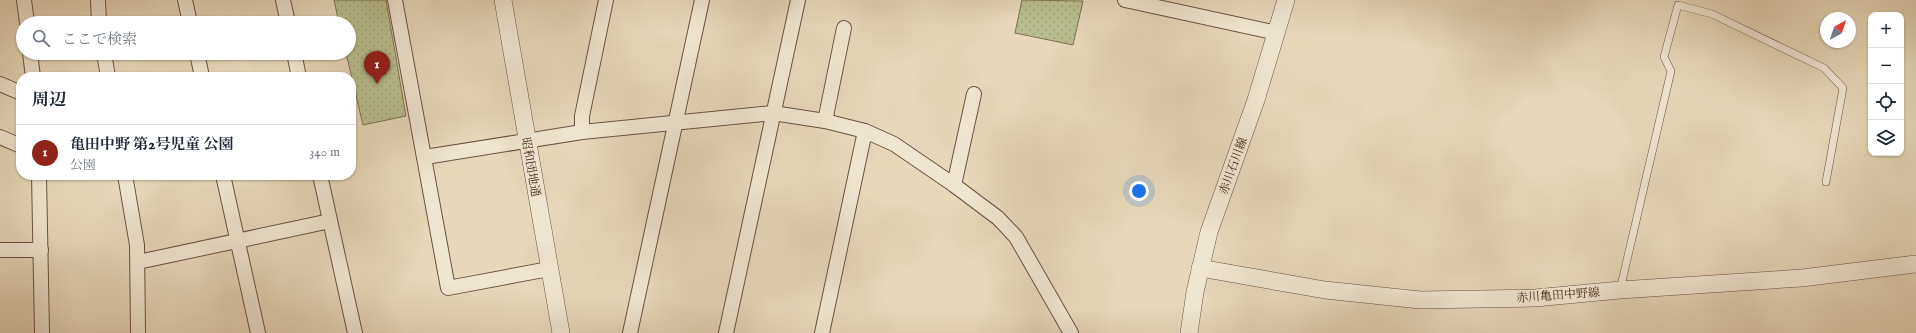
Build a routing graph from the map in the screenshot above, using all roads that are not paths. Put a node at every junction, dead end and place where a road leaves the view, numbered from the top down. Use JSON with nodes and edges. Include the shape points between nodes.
{"nodes":[{"id":1,"x":24,"y":0,"type":"edge"},
{"id":2,"x":98,"y":0,"type":"edge"},
{"id":3,"x":185,"y":0,"type":"edge"},
{"id":4,"x":283,"y":0,"type":"edge"},
{"id":5,"x":395,"y":0,"type":"edge"},
{"id":6,"x":503,"y":0,"type":"edge"},
{"id":7,"x":702,"y":0,"type":"edge"},
{"id":8,"x":798,"y":0,"type":"edge"},
{"id":9,"x":1125,"y":0,"type":"edge"},
{"id":10,"x":1286,"y":0,"type":"edge"},
{"id":11,"x":603,"y":1,"type":"edge"},
{"id":12,"x":1180,"y":6,"type":"edge"},
{"id":13,"x":26,"y":16,"type":"edge"},
{"id":14,"x":99,"y":16,"type":"edge"},
{"id":15,"x":188,"y":16,"type":"edge"},
{"id":16,"x":286,"y":16,"type":"edge"},
{"id":17,"x":844,"y":28,"type":"dead end"},
{"id":18,"x":1277,"y":33,"type":"junction"},
{"id":19,"x":31,"y":60,"type":"edge"},
{"id":20,"x":105,"y":60,"type":"edge"},
{"id":21,"x":201,"y":60,"type":"edge"},
{"id":22,"x":295,"y":60,"type":"edge"},
{"id":23,"x":32,"y":72,"type":"edge"},
{"id":24,"x":107,"y":72,"type":"edge"},
{"id":25,"x":202,"y":72,"type":"edge"},
{"id":26,"x":298,"y":72,"type":"edge"},
{"id":27,"x":0,"y":84,"type":"edge"},
{"id":28,"x":16,"y":91,"type":"edge"},
{"id":29,"x":974,"y":94,"type":"dead end"},
{"id":30,"x":773,"y":113,"type":"junction"},
{"id":31,"x":825,"y":120,"type":"junction"},
{"id":32,"x":676,"y":122,"type":"junction"},
{"id":33,"x":865,"y":130,"type":"junction"},
{"id":34,"x":582,"y":132,"type":"junction"},
{"id":35,"x":0,"y":137,"type":"edge"},
{"id":36,"x":526,"y":140,"type":"junction"},
{"id":37,"x":16,"y":144,"type":"edge"},
{"id":38,"x":425,"y":157,"type":"junction"},
{"id":39,"x":39,"y":180,"type":"edge"},
{"id":40,"x":126,"y":180,"type":"edge"},
{"id":41,"x":224,"y":180,"type":"edge"},
{"id":42,"x":321,"y":180,"type":"edge"},
{"id":43,"x":1826,"y":182,"type":"dead end"},
{"id":44,"x":954,"y":185,"type":"junction"},
{"id":45,"x":330,"y":221,"type":"junction"},
{"id":46,"x":238,"y":241,"type":"junction"},
{"id":47,"x":0,"y":250,"type":"edge"},
{"id":48,"x":41,"y":250,"type":"junction"},
{"id":49,"x":138,"y":262,"type":"junction"},
{"id":50,"x":1916,"y":264,"type":"edge"},
{"id":51,"x":1200,"y":268,"type":"junction"},
{"id":52,"x":549,"y":269,"type":"junction"},
{"id":53,"x":1620,"y":290,"type":"junction"},
{"id":54,"x":42,"y":333,"type":"edge"},
{"id":55,"x":138,"y":333,"type":"edge"},
{"id":56,"x":258,"y":333,"type":"edge"},
{"id":57,"x":355,"y":333,"type":"edge"},
{"id":58,"x":561,"y":333,"type":"edge"},
{"id":59,"x":630,"y":333,"type":"edge"},
{"id":60,"x":726,"y":333,"type":"edge"},
{"id":61,"x":822,"y":333,"type":"edge"},
{"id":62,"x":1071,"y":333,"type":"edge"},
{"id":63,"x":1189,"y":333,"type":"edge"}],
"edges":[{"from":1,"to":13,"type":"street"},
{"from":2,"to":14,"type":"street"},
{"from":3,"to":15,"type":"street"},
{"from":4,"to":16,"type":"street"},
{"from":5,"to":38,"type":"street"},
{"from":6,"to":36,"type":"street","name":"昭和団地通"},
{"from":7,"to":32,"type":"street"},
{"from":8,"to":30,"type":"street"},
{"from":9,"to":12,"type":"street"},
{"from":10,"to":18,"type":"street","name":"赤川石川線"},
{"from":11,"to":34,"type":"street","via":[[582,116]]},
{"from":12,"to":18,"type":"street"},
{"from":17,"to":31,"type":"street"},
{"from":18,"to":51,"type":"street","name":"赤川石川線"},
{"from":19,"to":23,"type":"street"},
{"from":20,"to":24,"type":"street"},
{"from":21,"to":25,"type":"street"},
{"from":22,"to":26,"type":"street"},
{"from":27,"to":28,"type":"street"},
{"from":29,"to":44,"type":"street"},
{"from":30,"to":31,"type":"street"},
{"from":30,"to":32,"type":"street"},
{"from":30,"to":60,"type":"street"},
{"from":31,"to":33,"type":"street"},
{"from":32,"to":34,"type":"street"},
{"from":32,"to":59,"type":"street"},
{"from":33,"to":44,"type":"street","via":[[894,144]]},
{"from":33,"to":61,"type":"street"},
{"from":34,"to":36,"type":"street"},
{"from":35,"to":37,"type":"street"},
{"from":36,"to":38,"type":"street"},
{"from":36,"to":52,"type":"street","name":"昭和団地通"},
{"from":38,"to":52,"type":"street","via":[[448,288]]},
{"from":39,"to":48,"type":"street"},
{"from":40,"to":49,"type":"street"},
{"from":41,"to":46,"type":"street"},
{"from":42,"to":45,"type":"street"},
{"from":43,"to":53,"type":"lane","via":[[1843,88],[1824,68],[1712,14],[1678,5],[1664,57],[1671,71]]},
{"from":44,"to":62,"type":"street","via":[[998,218],[1016,237]]},
{"from":45,"to":46,"type":"street"},
{"from":45,"to":57,"type":"street"},
{"from":46,"to":49,"type":"street"},
{"from":46,"to":56,"type":"street"},
{"from":47,"to":48,"type":"street"},
{"from":48,"to":54,"type":"street"},
{"from":49,"to":55,"type":"street"},
{"from":50,"to":53,"type":"street","name":"赤川亀田中野線","via":[[1802,278]]},
{"from":51,"to":53,"type":"street","name":"赤川亀田中野線","via":[[1325,290],[1420,300],[1535,298]]},
{"from":51,"to":63,"type":"street","name":"赤川石川線"},
{"from":52,"to":58,"type":"street","name":"昭和団地通"}]}
